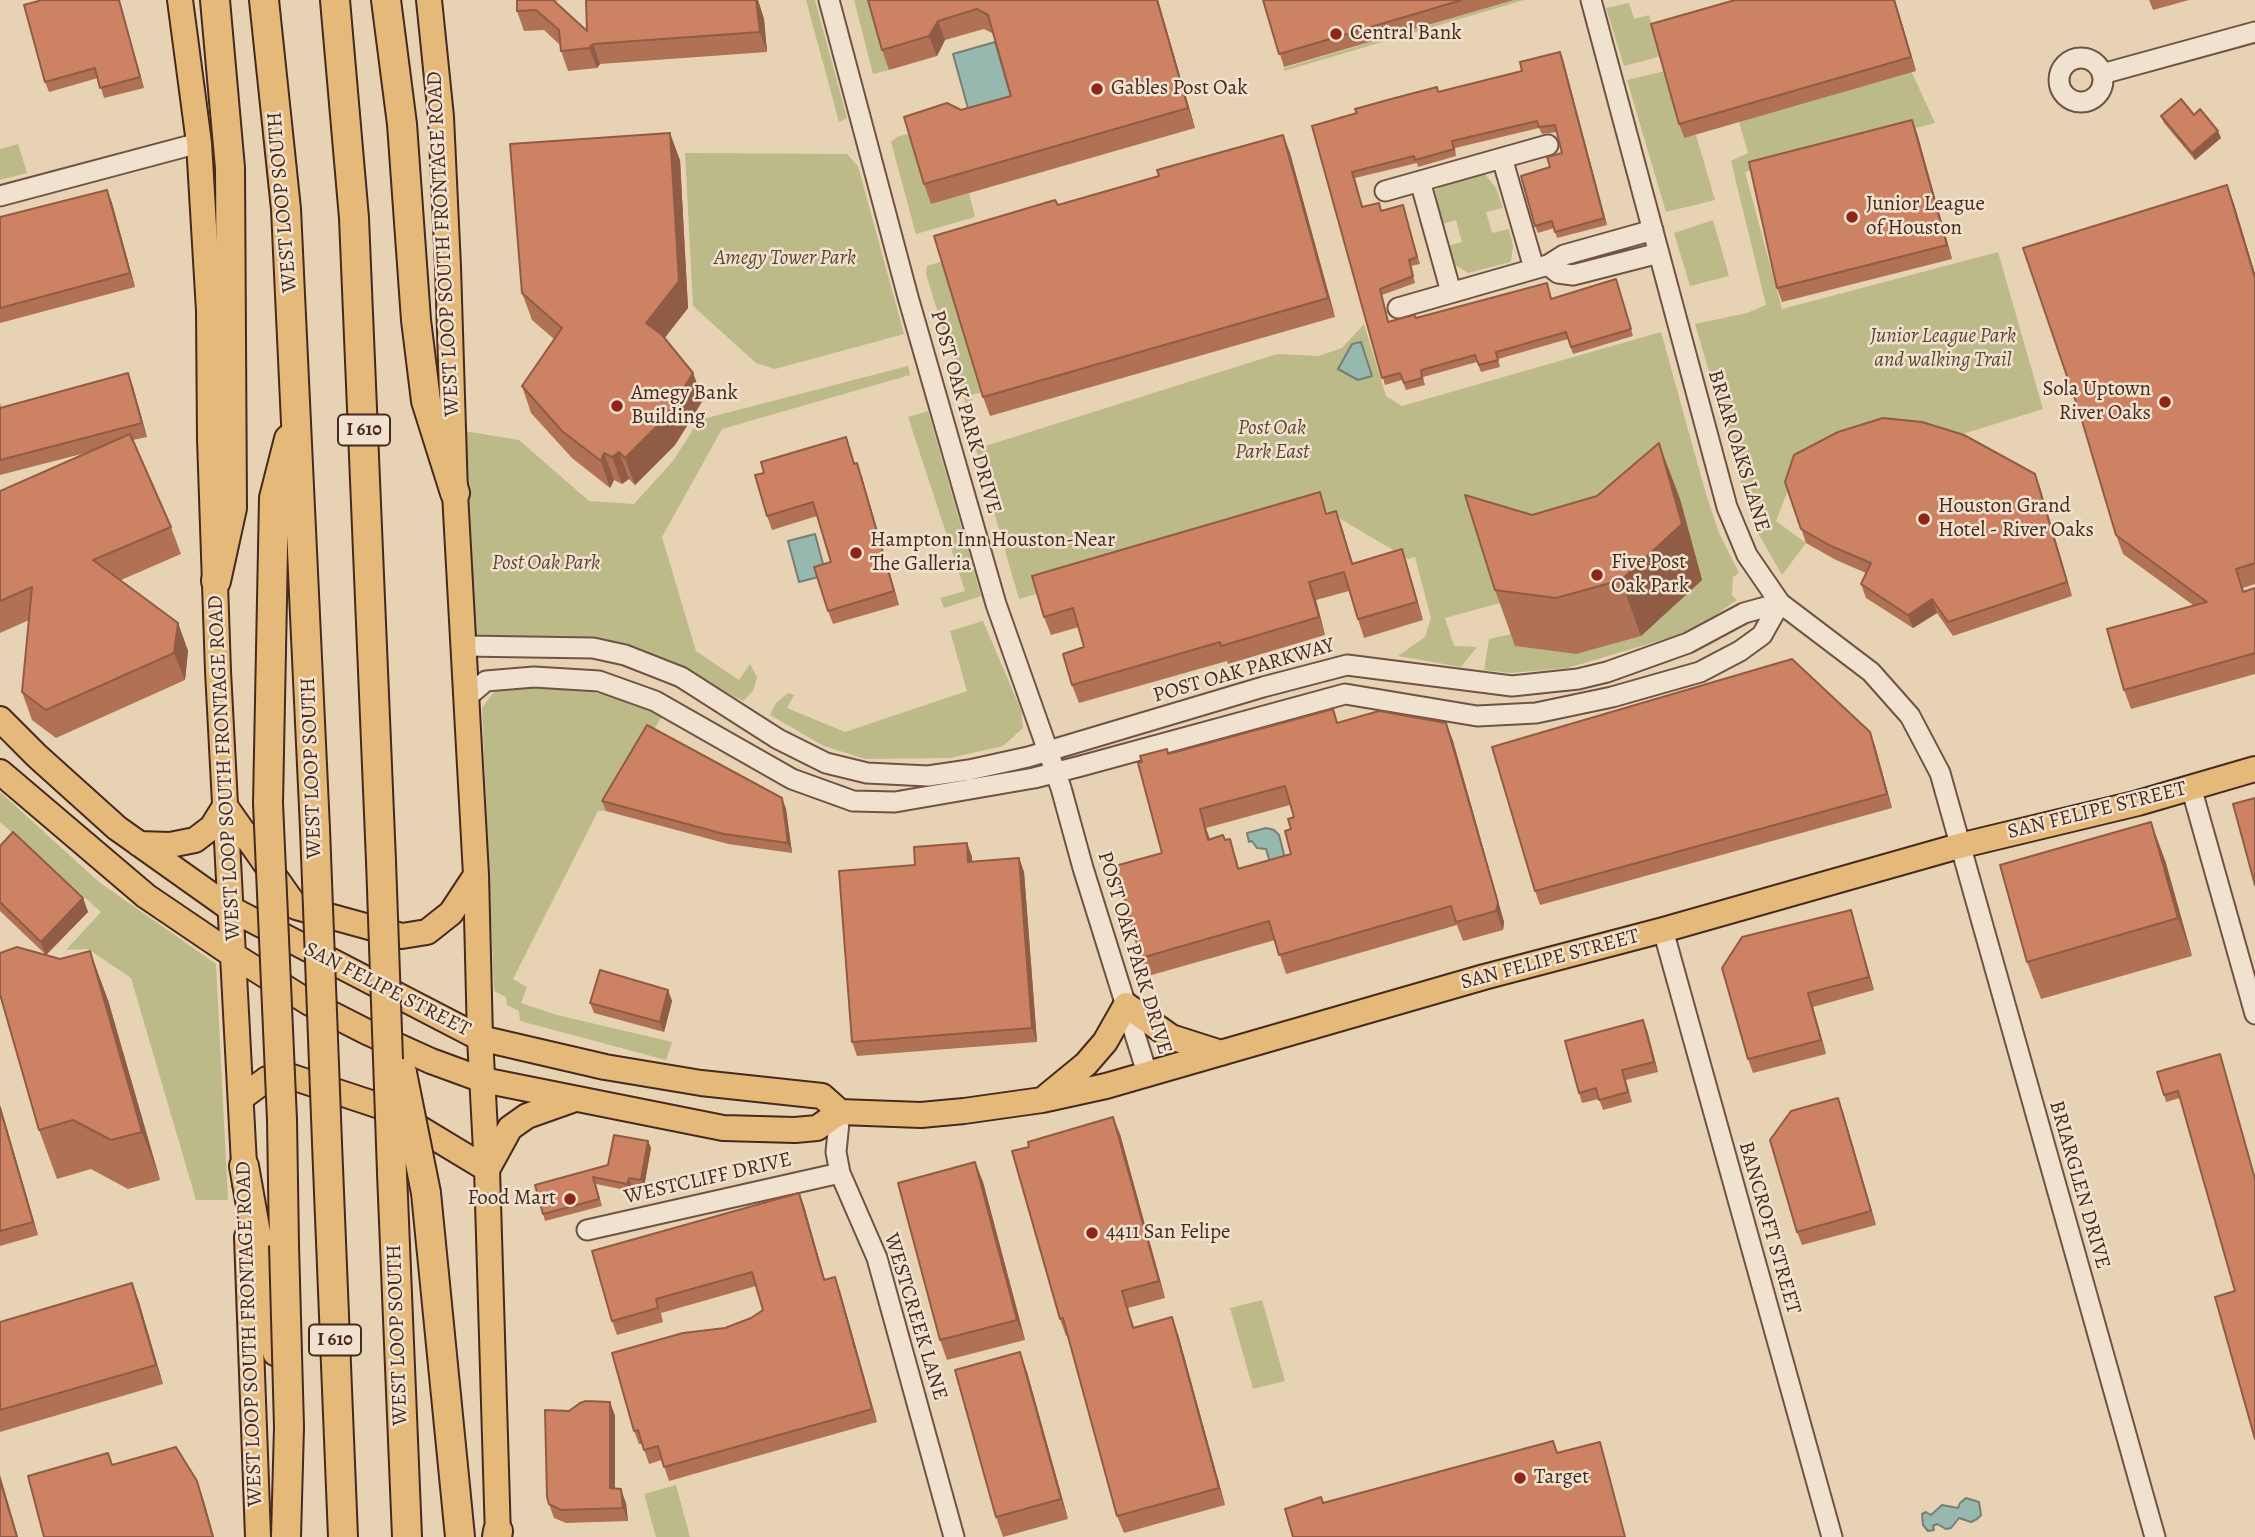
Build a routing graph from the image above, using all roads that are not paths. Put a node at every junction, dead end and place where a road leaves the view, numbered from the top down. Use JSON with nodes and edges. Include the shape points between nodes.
{"nodes":[{"id":1,"x":180,"y":0,"type":"edge"},
{"id":2,"x":215,"y":0,"type":"edge"},
{"id":3,"x":264,"y":0,"type":"edge"},
{"id":4,"x":335,"y":0,"type":"edge"},
{"id":5,"x":386,"y":0,"type":"edge"},
{"id":6,"x":429,"y":0,"type":"edge"},
{"id":7,"x":830,"y":0,"type":"edge"},
{"id":8,"x":1591,"y":0,"type":"edge"},
{"id":9,"x":2255,"y":32,"type":"edge"},
{"id":10,"x":2102,"y":74,"type":"dead end"},
{"id":11,"x":200,"y":143,"type":"junction"},
{"id":12,"x":1548,"y":145,"type":"dead end"},
{"id":13,"x":1502,"y":158,"type":"junction"},
{"id":14,"x":1420,"y":181,"type":"junction"},
{"id":15,"x":1385,"y":191,"type":"dead end"},
{"id":16,"x":0,"y":196,"type":"edge"},
{"id":17,"x":1653,"y":230,"type":"junction"},
{"id":18,"x":1659,"y":253,"type":"junction"},
{"id":19,"x":1541,"y":267,"type":"junction"},
{"id":20,"x":1451,"y":292,"type":"junction"},
{"id":21,"x":1398,"y":308,"type":"dead end"},
{"id":22,"x":297,"y":405,"type":"junction"},
{"id":23,"x":455,"y":492,"type":"junction"},
{"id":24,"x":216,"y":581,"type":"junction"},
{"id":25,"x":1780,"y":603,"type":"junction"},
{"id":26,"x":464,"y":646,"type":"junction"},
{"id":27,"x":467,"y":697,"type":"junction"},
{"id":28,"x":0,"y":719,"type":"edge"},
{"id":29,"x":752,"y":723,"type":"junction"},
{"id":30,"x":737,"y":748,"type":"junction"},
{"id":31,"x":1049,"y":751,"type":"junction"},
{"id":32,"x":2255,"y":769,"type":"edge"},
{"id":33,"x":0,"y":772,"type":"edge"},
{"id":34,"x":1055,"y":772,"type":"junction"},
{"id":35,"x":2191,"y":788,"type":"junction"},
{"id":36,"x":225,"y":806,"type":"junction"},
{"id":37,"x":139,"y":844,"type":"junction"},
{"id":38,"x":1959,"y":846,"type":"junction"},
{"id":39,"x":476,"y":875,"type":"junction"},
{"id":40,"x":231,"y":909,"type":"junction"},
{"id":41,"x":1662,"y":930,"type":"junction"},
{"id":42,"x":233,"y":955,"type":"junction"},
{"id":43,"x":385,"y":985,"type":"junction"},
{"id":44,"x":1126,"y":1004,"type":"junction"},
{"id":45,"x":2255,"y":1014,"type":"edge"},
{"id":46,"x":480,"y":1038,"type":"junction"},
{"id":47,"x":1221,"y":1053,"type":"junction"},
{"id":48,"x":1147,"y":1073,"type":"junction"},
{"id":49,"x":483,"y":1080,"type":"junction"},
{"id":50,"x":241,"y":1098,"type":"junction"},
{"id":51,"x":577,"y":1098,"type":"junction"},
{"id":52,"x":1042,"y":1100,"type":"junction"},
{"id":53,"x":840,"y":1112,"type":"junction"},
{"id":54,"x":244,"y":1166,"type":"junction"},
{"id":55,"x":487,"y":1169,"type":"junction"},
{"id":56,"x":840,"y":1173,"type":"junction"},
{"id":57,"x":587,"y":1230,"type":"dead end"},
{"id":58,"x":498,"y":1535,"type":"edge"},
{"id":59,"x":258,"y":1537,"type":"edge"},
{"id":60,"x":286,"y":1537,"type":"edge"},
{"id":61,"x":297,"y":1537,"type":"edge"},
{"id":62,"x":343,"y":1537,"type":"edge"},
{"id":63,"x":407,"y":1537,"type":"edge"},
{"id":64,"x":460,"y":1537,"type":"edge"},
{"id":65,"x":954,"y":1537,"type":"edge"},
{"id":66,"x":1832,"y":1537,"type":"edge"},
{"id":67,"x":2155,"y":1537,"type":"edge"}],
"edges":[{"from":1,"to":11,"type":"main road","name":"WEST LOOP SOUTH FRONTAGE ROAD"},
{"from":2,"to":24,"type":"highway","via":[[230,168],[232,494]]},
{"from":3,"to":22,"type":"highway","name":"WEST LOOP SOUTH","number":"I 610","via":[[286,209]]},
{"from":4,"to":43,"type":"highway","name":"WEST LOOP SOUTH","number":"I 610","bridge":true,"via":[[354,218]]},
{"from":5,"to":23,"type":"highway","via":[[402,124],[426,401]]},
{"from":6,"to":23,"type":"main road","name":"WEST LOOP SOUTH FRONTAGE ROAD","via":[[441,117]]},
{"from":7,"to":31,"type":"street","name":"POST OAK PARK DRIVE","via":[[983,560]]},
{"from":8,"to":17,"type":"street","name":"BRIAR OAKS LANE"},
{"from":9,"to":10,"type":"street"},
{"from":11,"to":16,"type":"street"},
{"from":11,"to":24,"type":"main road","name":"WEST LOOP SOUTH FRONTAGE ROAD"},
{"from":12,"to":13,"type":"street"},
{"from":13,"to":14,"type":"street"},
{"from":13,"to":19,"type":"street"},
{"from":14,"to":15,"type":"street"},
{"from":14,"to":20,"type":"street"},
{"from":17,"to":18,"type":"street","name":"BRIAR OAKS LANE"},
{"from":17,"to":19,"type":"street","via":[[1564,255]]},
{"from":18,"to":19,"type":"street","via":[[1573,275]]},
{"from":18,"to":25,"type":"street","name":"BRIAR OAKS LANE","via":[[1727,507],[1746,555]]},
{"from":19,"to":20,"type":"street"},
{"from":20,"to":21,"type":"street"},
{"from":22,"to":60,"type":"highway","bridge":true,"via":[[274,498],[268,803],[282,1120],[289,1427]]},
{"from":22,"to":62,"type":"highway","name":"WEST LOOP SOUTH","number":"I 610","bridge":true},
{"from":23,"to":26,"type":"main road","name":"WEST LOOP SOUTH FRONTAGE ROAD"},
{"from":24,"to":36,"type":"main road","name":"WEST LOOP SOUTH FRONTAGE ROAD"},
{"from":25,"to":31,"type":"street","name":"POST OAK PARKWAY","via":[[1744,613],[1688,643],[1578,679],[1512,686],[1347,665]]},
{"from":25,"to":34,"type":"street","via":[[1762,635],[1740,651],[1700,672],[1612,697],[1536,713],[1477,716],[1345,694]]},
{"from":25,"to":38,"type":"street","name":"BRIAR OAKS LANE","via":[[1871,672],[1910,716],[1940,773]]},
{"from":26,"to":27,"type":"main road","name":"WEST LOOP SOUTH FRONTAGE ROAD"},
{"from":26,"to":29,"type":"street","name":"POST OAK PARKWAY","via":[[593,648],[625,655],[681,677]]},
{"from":27,"to":30,"type":"street","via":[[486,681],[534,677],[599,681],[655,701]]},
{"from":27,"to":39,"type":"main road","name":"WEST LOOP SOUTH FRONTAGE ROAD"},
{"from":28,"to":37,"type":"main road","name":"SAN FELIPE STREET"},
{"from":29,"to":30,"type":"street"},
{"from":29,"to":31,"type":"street","name":"POST OAK PARKWAY","via":[[826,763],[867,773],[928,776]]},
{"from":30,"to":34,"type":"street","via":[[792,779],[853,801],[919,799]]},
{"from":31,"to":34,"type":"street","name":"POST OAK PARK DRIVE"},
{"from":32,"to":35,"type":"main road","name":"SAN FELIPE STREET"},
{"from":33,"to":42,"type":"main road","name":"SAN FELIPE STREET","via":[[138,889]]},
{"from":34,"to":44,"type":"street","name":"POST OAK PARK DRIVE"},
{"from":35,"to":38,"type":"main road","name":"SAN FELIPE STREET"},
{"from":35,"to":45,"type":"street"},
{"from":36,"to":37,"type":"main road","via":[[212,827],[195,840]]},
{"from":36,"to":39,"type":"main road","via":[[296,907],[376,929],[402,936],[427,932],[451,913]]},
{"from":36,"to":40,"type":"main road","name":"WEST LOOP SOUTH FRONTAGE ROAD"},
{"from":37,"to":40,"type":"main road","name":"SAN FELIPE STREET"},
{"from":38,"to":41,"type":"main road","name":"SAN FELIPE STREET"},
{"from":38,"to":67,"type":"street","name":"BRIARGLEN DRIVE"},
{"from":39,"to":46,"type":"main road","name":"WEST LOOP SOUTH FRONTAGE ROAD"},
{"from":40,"to":42,"type":"main road","name":"WEST LOOP SOUTH FRONTAGE ROAD"},
{"from":40,"to":46,"type":"main road","name":"SAN FELIPE STREET"},
{"from":41,"to":47,"type":"main road","name":"SAN FELIPE STREET"},
{"from":41,"to":66,"type":"street","name":"BANCROFT STREET"},
{"from":42,"to":49,"type":"main road","name":"SAN FELIPE STREET","via":[[367,1032]]},
{"from":42,"to":50,"type":"main road","name":"WEST LOOP SOUTH FRONTAGE ROAD"},
{"from":43,"to":63,"type":"highway","name":"WEST LOOP SOUTH","number":"I 610","bridge":true},
{"from":43,"to":64,"type":"highway","bridge":true,"via":[[426,1194]]},
{"from":44,"to":47,"type":"main road","via":[[1171,1037]]},
{"from":44,"to":48,"type":"street","name":"POST OAK PARK DRIVE"},
{"from":44,"to":52,"type":"main road","via":[[1098,1051]]},
{"from":46,"to":49,"type":"main road","name":"WEST LOOP SOUTH FRONTAGE ROAD"},
{"from":46,"to":53,"type":"main road","name":"SAN FELIPE STREET","via":[[605,1067],[822,1096]]},
{"from":47,"to":48,"type":"main road","name":"SAN FELIPE STREET"},
{"from":48,"to":52,"type":"main road","name":"SAN FELIPE STREET"},
{"from":49,"to":51,"type":"main road","name":"SAN FELIPE STREET"},
{"from":49,"to":55,"type":"main road","name":"WEST LOOP SOUTH FRONTAGE ROAD"},
{"from":50,"to":54,"type":"main road","name":"WEST LOOP SOUTH FRONTAGE ROAD"},
{"from":50,"to":55,"type":"main road","via":[[267,1079],[286,1075],[386,1108]]},
{"from":51,"to":53,"type":"main road","name":"SAN FELIPE STREET","via":[[723,1128],[817,1128]]},
{"from":51,"to":55,"type":"main road","via":[[527,1116],[510,1128]]},
{"from":52,"to":53,"type":"main road","name":"SAN FELIPE STREET","via":[[921,1115]]},
{"from":53,"to":56,"type":"street","name":"WESTCREEK LANE","via":[[836,1152]]},
{"from":54,"to":59,"type":"main road","name":"WEST LOOP SOUTH FRONTAGE ROAD"},
{"from":54,"to":61,"type":"highway","via":[[275,1329]]},
{"from":55,"to":58,"type":"main road","name":"WEST LOOP SOUTH FRONTAGE ROAD"},
{"from":56,"to":57,"type":"street","name":"WESTCLIFF DRIVE"},
{"from":56,"to":65,"type":"street","name":"WESTCREEK LANE","via":[[877,1258]]}]}
